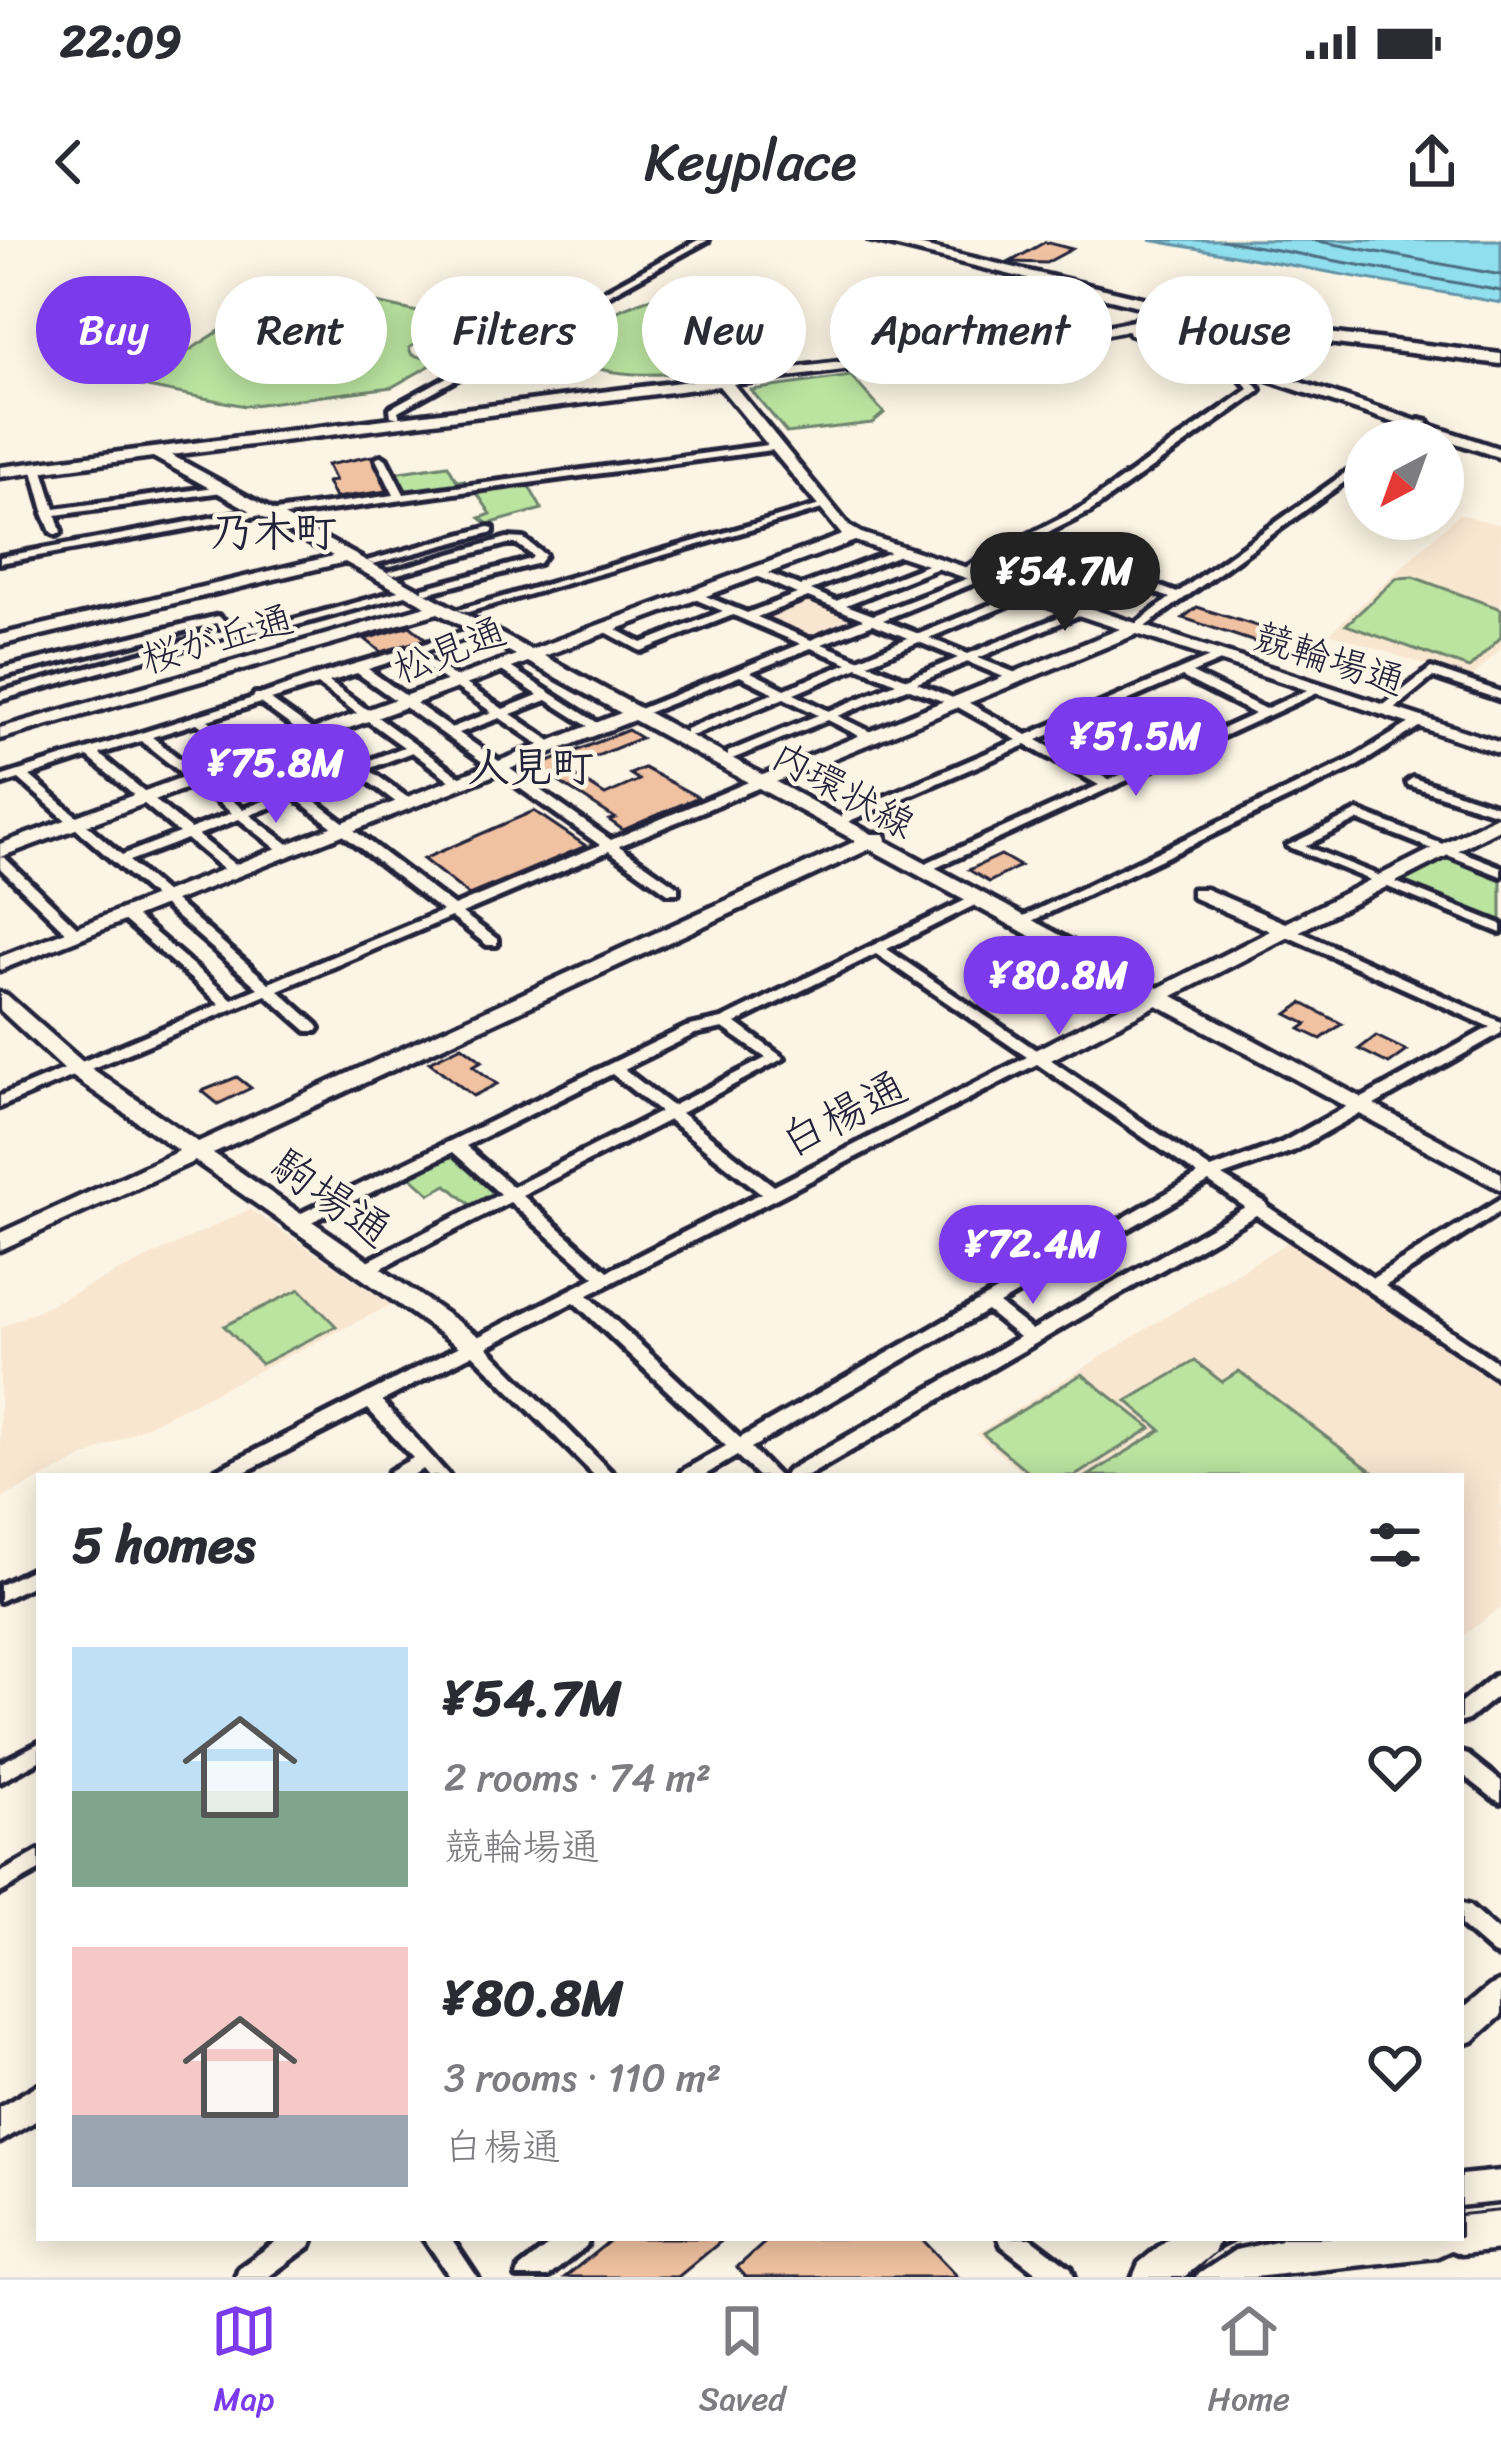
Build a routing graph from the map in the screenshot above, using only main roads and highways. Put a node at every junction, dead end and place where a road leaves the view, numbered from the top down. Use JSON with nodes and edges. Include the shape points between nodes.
{"nodes":[{"id":1,"x":877,"y":240,"type":"edge"},
{"id":2,"x":1501,"y":359,"type":"edge"},
{"id":3,"x":1501,"y":2190,"type":"edge"},
{"id":4,"x":1464,"y":2194,"type":"edge"},
{"id":5,"x":1501,"y":2231,"type":"edge"},
{"id":6,"x":1464,"y":2235,"type":"edge"},
{"id":7,"x":1380,"y":2241,"type":"edge"},
{"id":8,"x":1267,"y":2247,"type":"edge"},
{"id":9,"x":1200,"y":2255,"type":"edge"},
{"id":10,"x":1153,"y":2277,"type":"edge"}],
"edges":[{"from":1,"to":2,"type":"highway","via":[[1293,336]]},
{"from":3,"to":4,"type":"main road"},
{"from":5,"to":6,"type":"main road"},
{"from":7,"to":8,"type":"main road"},
{"from":8,"to":9,"type":"main road","via":[[1242,2260]]},
{"from":9,"to":10,"type":"main road"}]}
